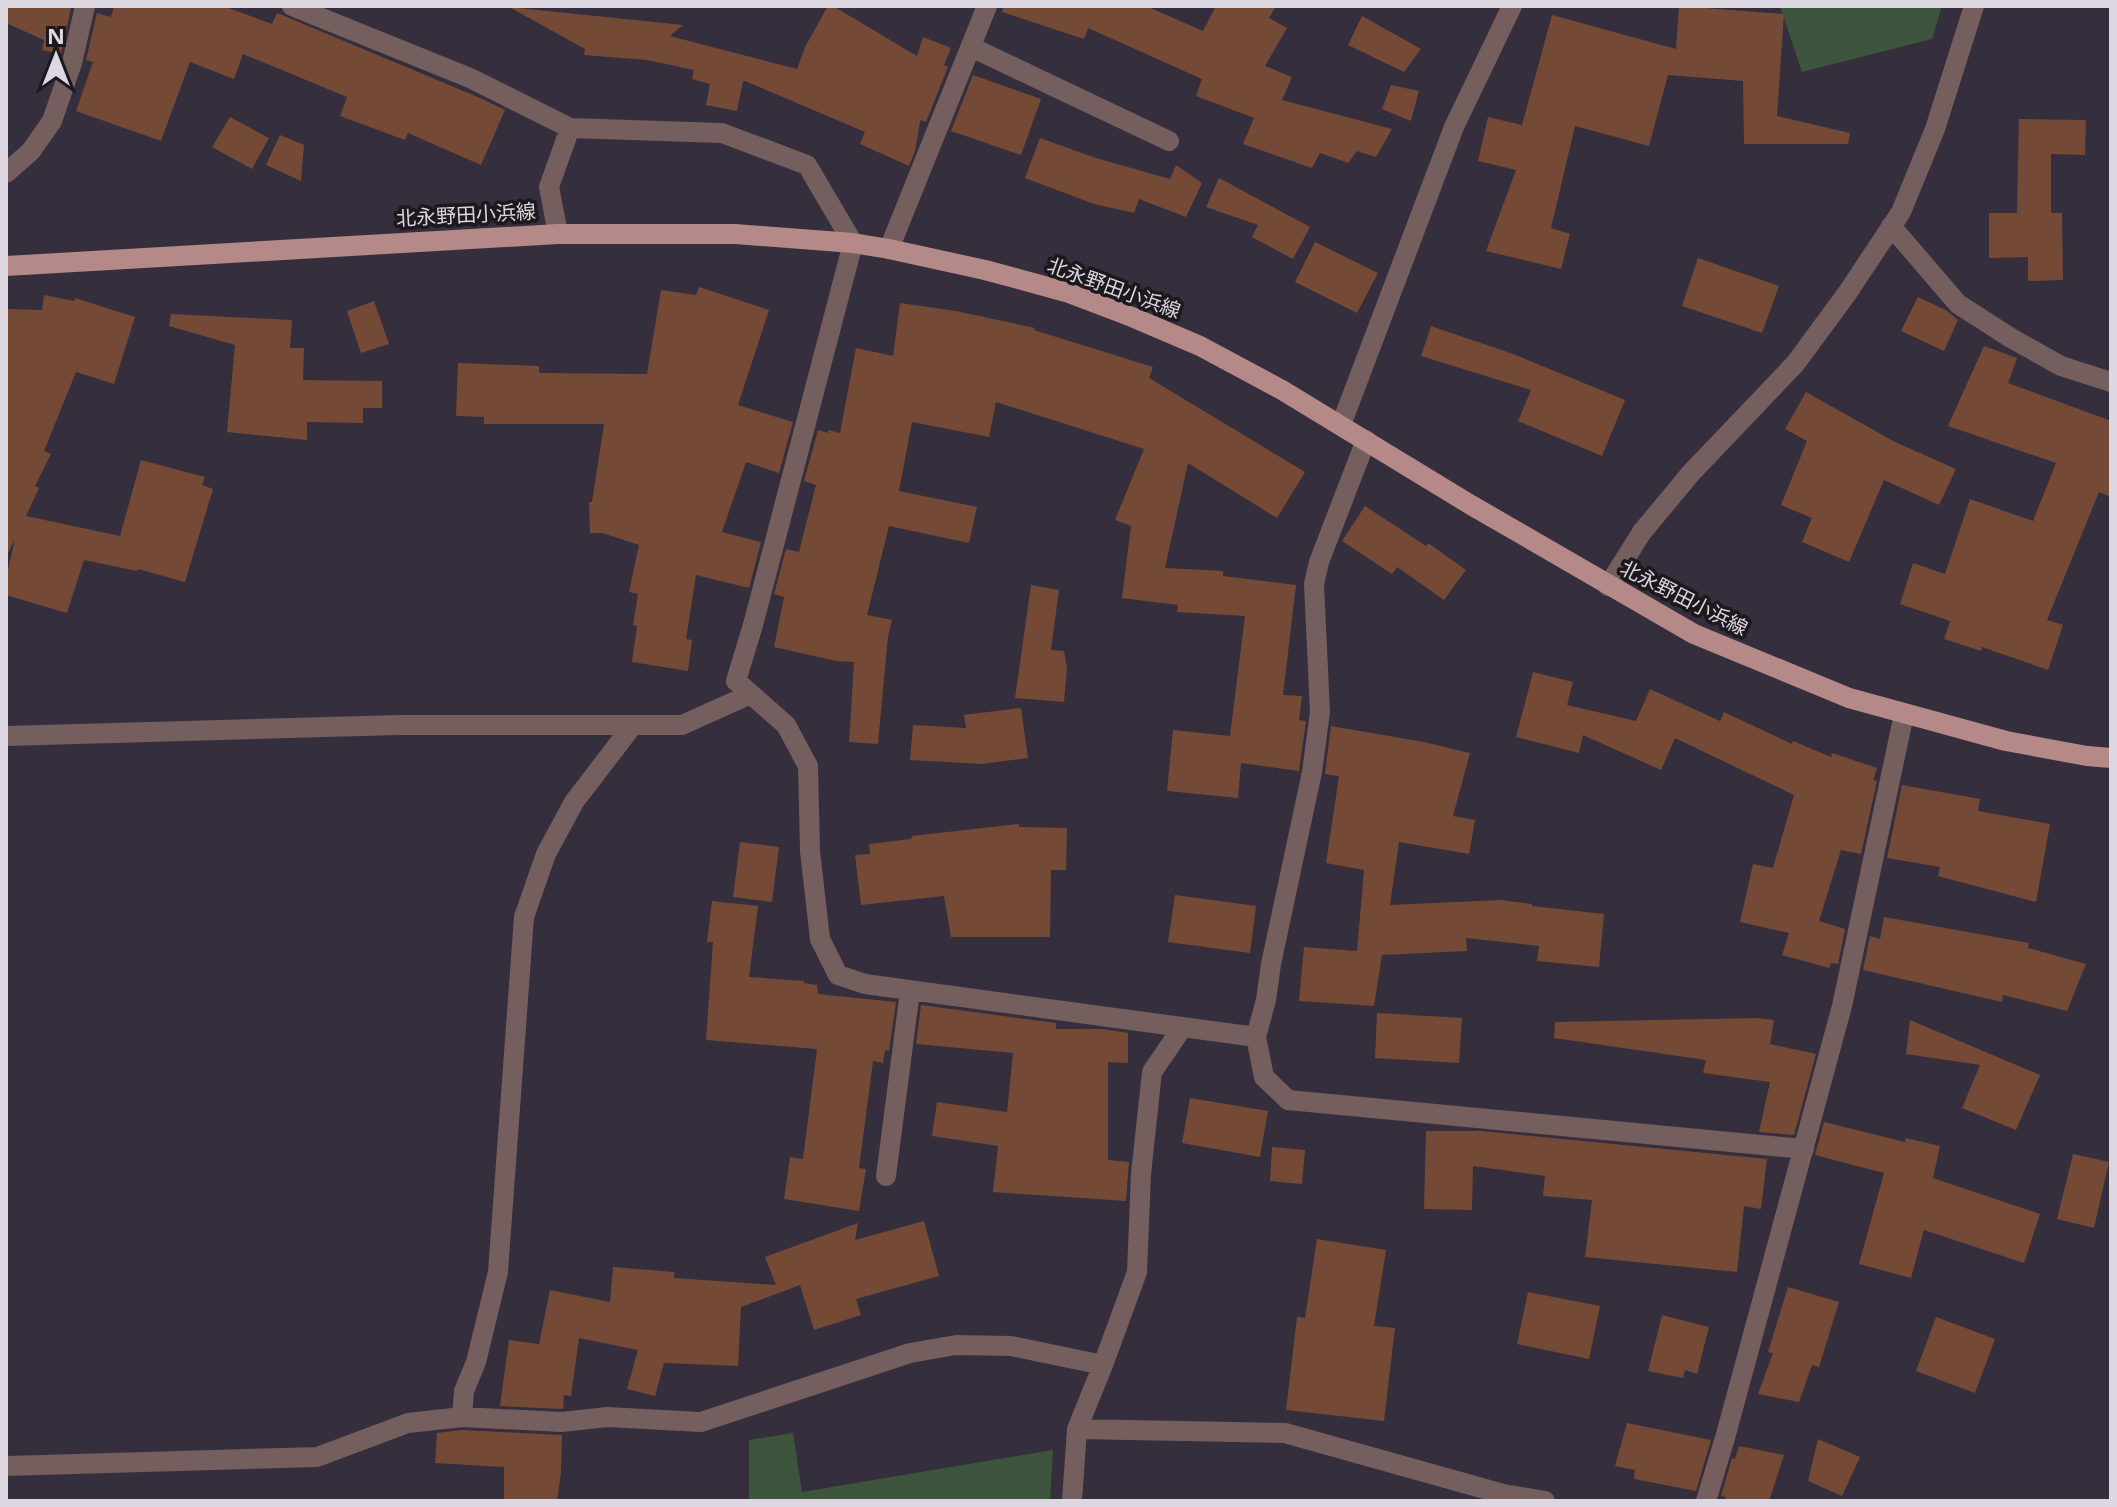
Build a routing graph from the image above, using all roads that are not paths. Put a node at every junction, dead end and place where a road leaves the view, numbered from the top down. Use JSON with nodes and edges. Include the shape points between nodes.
{"nodes":[{"id":1,"x":85,"y":6,"type":"edge"},
{"id":2,"x":292,"y":6,"type":"edge"},
{"id":3,"x":987,"y":6,"type":"edge"},
{"id":4,"x":1512,"y":6,"type":"edge"},
{"id":5,"x":1974,"y":6,"type":"edge"},
{"id":6,"x":971,"y":47,"type":"junction"},
{"id":7,"x":570,"y":128,"type":"junction"},
{"id":8,"x":1169,"y":141,"type":"dead end"},
{"id":9,"x":6,"y":173,"type":"edge"},
{"id":10,"x":1891,"y":226,"type":"junction"},
{"id":11,"x":558,"y":234,"type":"junction"},
{"id":12,"x":853,"y":243,"type":"junction"},
{"id":13,"x":889,"y":249,"type":"junction"},
{"id":14,"x":6,"y":266,"type":"edge"},
{"id":15,"x":2111,"y":382,"type":"edge"},
{"id":16,"x":1341,"y":425,"type":"junction"},
{"id":17,"x":1366,"y":440,"type":"junction"},
{"id":18,"x":1608,"y":586,"type":"junction"},
{"id":19,"x":751,"y":694,"type":"junction"},
{"id":20,"x":1904,"y":714,"type":"junction"},
{"id":21,"x":633,"y":725,"type":"junction"},
{"id":22,"x":6,"y":736,"type":"edge"},
{"id":23,"x":2111,"y":758,"type":"edge"},
{"id":24,"x":910,"y":991,"type":"junction"},
{"id":25,"x":1182,"y":1028,"type":"junction"},
{"id":26,"x":1256,"y":1037,"type":"junction"},
{"id":27,"x":1804,"y":1149,"type":"junction"},
{"id":28,"x":886,"y":1176,"type":"dead end"},
{"id":29,"x":1103,"y":1365,"type":"junction"},
{"id":30,"x":462,"y":1417,"type":"junction"},
{"id":31,"x":1077,"y":1429,"type":"junction"},
{"id":32,"x":6,"y":1466,"type":"edge"},
{"id":33,"x":1072,"y":1501,"type":"edge"},
{"id":34,"x":1545,"y":1501,"type":"edge"},
{"id":35,"x":1706,"y":1501,"type":"edge"}],
"edges":[{"from":1,"to":9,"type":"street","via":[[52,121],[31,151]]},
{"from":2,"to":7,"type":"street","via":[[470,78]]},
{"from":3,"to":6,"type":"street"},
{"from":4,"to":16,"type":"street","via":[[1454,127]]},
{"from":5,"to":10,"type":"street","via":[[1935,129]]},
{"from":6,"to":8,"type":"street"},
{"from":6,"to":13,"type":"street"},
{"from":7,"to":11,"type":"street","via":[[549,187]]},
{"from":7,"to":12,"type":"street","via":[[722,133],[807,165]]},
{"from":10,"to":15,"type":"street","via":[[1958,304],[2061,366]]},
{"from":10,"to":18,"type":"street","via":[[1795,364],[1691,473],[1642,532]]},
{"from":11,"to":12,"type":"main road","name":"北永野田小浜線","via":[[735,234]]},
{"from":11,"to":14,"type":"main road","name":"北永野田小浜線"},
{"from":12,"to":13,"type":"main road","name":"北永野田小浜線"},
{"from":12,"to":19,"type":"street","via":[[736,681]]},
{"from":13,"to":16,"type":"main road","name":"北永野田小浜線","via":[[1066,292],[1132,317],[1200,346]]},
{"from":16,"to":17,"type":"main road","name":"北永野田小浜線"},
{"from":17,"to":18,"type":"main road","name":"北永野田小浜線"},
{"from":17,"to":26,"type":"street","via":[[1314,584],[1320,712],[1307,800]]},
{"from":18,"to":20,"type":"main road","name":"北永野田小浜線","via":[[1694,634],[1849,698]]},
{"from":19,"to":21,"type":"street","via":[[682,725]]},
{"from":19,"to":24,"type":"street","via":[[786,725],[808,766],[820,939],[838,975]]},
{"from":20,"to":23,"type":"main road","name":"北永野田小浜線","via":[[2006,741]]},
{"from":20,"to":27,"type":"street","via":[[1842,1006]]},
{"from":21,"to":22,"type":"street","via":[[399,725]]},
{"from":21,"to":30,"type":"street","via":[[574,802],[546,854],[524,917],[498,1272],[464,1391]]},
{"from":24,"to":25,"type":"street"},
{"from":24,"to":28,"type":"street"},
{"from":25,"to":26,"type":"street"},
{"from":25,"to":29,"type":"street","via":[[1152,1072],[1137,1272]]},
{"from":26,"to":27,"type":"street","via":[[1264,1077],[1288,1100]]},
{"from":27,"to":35,"type":"street"},
{"from":29,"to":30,"type":"street","via":[[1011,1346],[956,1345],[910,1353],[701,1422]]},
{"from":29,"to":31,"type":"street"},
{"from":30,"to":32,"type":"street","via":[[408,1423],[317,1457]]},
{"from":31,"to":33,"type":"street"},
{"from":31,"to":34,"type":"street","via":[[1285,1433]]}]}
